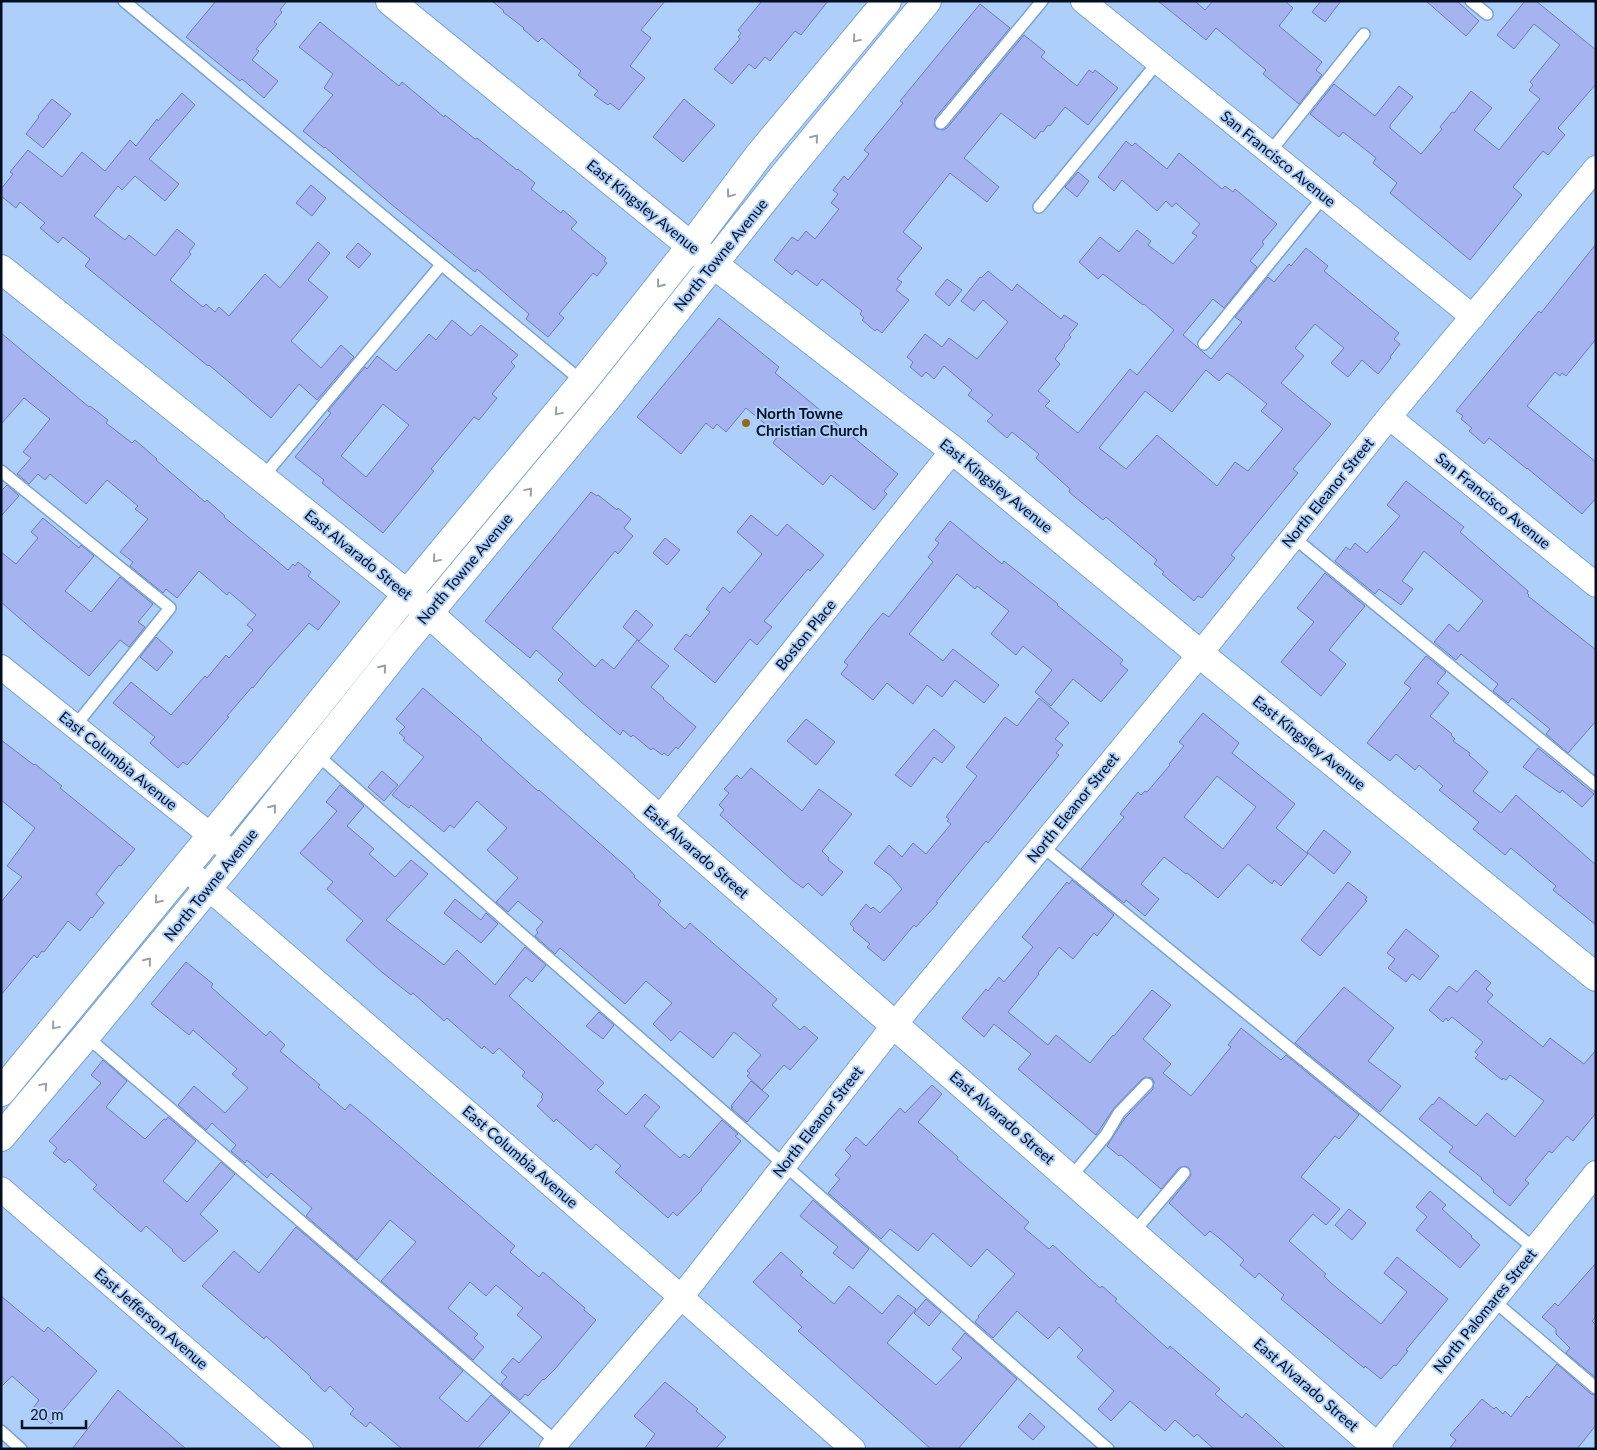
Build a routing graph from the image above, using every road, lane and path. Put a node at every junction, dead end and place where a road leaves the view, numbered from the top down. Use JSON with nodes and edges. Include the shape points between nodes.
{"nodes":[{"id":1,"x":124,"y":1,"type":"edge"},
{"id":2,"x":390,"y":1,"type":"edge"},
{"id":3,"x":888,"y":1,"type":"edge"},
{"id":4,"x":927,"y":1,"type":"edge"},
{"id":5,"x":1042,"y":1,"type":"edge"},
{"id":6,"x":1083,"y":1,"type":"edge"},
{"id":7,"x":1471,"y":1,"type":"edge"},
{"id":8,"x":1487,"y":14,"type":"dead end"},
{"id":9,"x":1364,"y":34,"type":"dead end"},
{"id":10,"x":1158,"y":62,"type":"junction"},
{"id":11,"x":941,"y":123,"type":"dead end"},
{"id":12,"x":1270,"y":152,"type":"junction"},
{"id":13,"x":1594,"y":173,"type":"edge"},
{"id":14,"x":1324,"y":196,"type":"junction"},
{"id":15,"x":1038,"y":207,"type":"dead end"},
{"id":16,"x":691,"y":246,"type":"junction"},
{"id":17,"x":714,"y":264,"type":"junction"},
{"id":18,"x":441,"y":265,"type":"junction"},
{"id":19,"x":1,"y":269,"type":"edge"},
{"id":20,"x":1473,"y":317,"type":"junction"},
{"id":21,"x":1204,"y":344,"type":"dead end"},
{"id":22,"x":583,"y":382,"type":"junction"},
{"id":23,"x":1390,"y":417,"type":"junction"},
{"id":24,"x":953,"y":450,"type":"junction"},
{"id":25,"x":1,"y":470,"type":"edge"},
{"id":26,"x":262,"y":478,"type":"junction"},
{"id":27,"x":1293,"y":537,"type":"junction"},
{"id":28,"x":1596,"y":585,"type":"edge"},
{"id":29,"x":407,"y":594,"type":"junction"},
{"id":30,"x":428,"y":613,"type":"junction"},
{"id":31,"x":1200,"y":654,"type":"junction"},
{"id":32,"x":1,"y":667,"type":"edge"},
{"id":33,"x":75,"y":726,"type":"junction"},
{"id":34,"x":305,"y":744,"type":"junction"},
{"id":35,"x":1596,"y":785,"type":"edge"},
{"id":36,"x":659,"y":819,"type":"junction"},
{"id":37,"x":211,"y":836,"type":"junction"},
{"id":38,"x":1042,"y":846,"type":"junction"},
{"id":39,"x":235,"y":856,"type":"junction"},
{"id":40,"x":185,"y":868,"type":"junction"},
{"id":41,"x":209,"y":888,"type":"junction"},
{"id":42,"x":1596,"y":977,"type":"edge"},
{"id":43,"x":895,"y":1024,"type":"junction"},
{"id":44,"x":86,"y":1036,"type":"junction"},
{"id":45,"x":1147,"y":1084,"type":"dead end"},
{"id":46,"x":2,"y":1088,"type":"edge"},
{"id":47,"x":25,"y":1109,"type":"junction"},
{"id":48,"x":1,"y":1136,"type":"edge"},
{"id":49,"x":785,"y":1164,"type":"junction"},
{"id":50,"x":1184,"y":1173,"type":"dead end"},
{"id":51,"x":1596,"y":1173,"type":"edge"},
{"id":52,"x":1070,"y":1178,"type":"junction"},
{"id":53,"x":1,"y":1189,"type":"edge"},
{"id":54,"x":1133,"y":1233,"type":"junction"},
{"id":55,"x":1535,"y":1249,"type":"junction"},
{"id":56,"x":681,"y":1297,"type":"junction"},
{"id":57,"x":1494,"y":1301,"type":"junction"},
{"id":58,"x":1596,"y":1388,"type":"edge"},
{"id":59,"x":1,"y":1431,"type":"edge"},
{"id":60,"x":557,"y":1447,"type":"edge"},
{"id":61,"x":1377,"y":1448,"type":"edge"},
{"id":62,"x":22,"y":1449,"type":"edge"},
{"id":63,"x":301,"y":1449,"type":"edge"},
{"id":64,"x":852,"y":1449,"type":"edge"},
{"id":65,"x":1108,"y":1449,"type":"edge"}],
"edges":[{"from":1,"to":18,"type":"lane"},
{"from":2,"to":16,"type":"street","name":"East Kingsley Avenue"},
{"from":3,"to":16,"type":"street","name":"North Towne Avenue","one_way":true,"via":[[759,155]]},
{"from":17,"to":4,"type":"street","name":"North Towne Avenue","one_way":true},
{"from":5,"to":11,"type":"lane"},
{"from":6,"to":10,"type":"street","name":"San Francisco Avenue"},
{"from":7,"to":8,"type":"lane"},
{"from":9,"to":12,"type":"lane"},
{"from":10,"to":12,"type":"street","name":"San Francisco Avenue"},
{"from":10,"to":15,"type":"lane"},
{"from":12,"to":14,"type":"street","name":"San Francisco Avenue"},
{"from":13,"to":20,"type":"street","name":"North Eleanor Street"},
{"from":14,"to":20,"type":"street","name":"San Francisco Avenue"},
{"from":14,"to":21,"type":"lane"},
{"from":16,"to":17,"type":"street","name":"East Kingsley Avenue"},
{"from":16,"to":22,"type":"street","name":"North Towne Avenue","one_way":true},
{"from":17,"to":24,"type":"street","name":"East Kingsley Avenue"},
{"from":30,"to":17,"type":"street","name":"North Towne Avenue","one_way":true,"via":[[605,401]]},
{"from":18,"to":22,"type":"lane"},
{"from":18,"to":26,"type":"lane"},
{"from":19,"to":26,"type":"street","name":"East Alvarado Street"},
{"from":20,"to":23,"type":"street","name":"North Eleanor Street"},
{"from":22,"to":29,"type":"street","name":"North Towne Avenue","one_way":true},
{"from":23,"to":27,"type":"street","name":"North Eleanor Street"},
{"from":23,"to":28,"type":"street","name":"San Francisco Avenue"},
{"from":24,"to":31,"type":"street","name":"East Kingsley Avenue"},
{"from":24,"to":36,"type":"street","name":"Boston Place"},
{"from":25,"to":33,"type":"lane","via":[[170,608]]},
{"from":26,"to":29,"type":"street","name":"East Alvarado Street"},
{"from":27,"to":31,"type":"street","name":"North Eleanor Street"},
{"from":27,"to":35,"type":"lane"},
{"from":29,"to":30,"type":"street","name":"East Alvarado Street"},
{"from":29,"to":34,"type":"street","name":"North Towne Avenue"},
{"from":34,"to":30,"type":"street","name":"North Towne Avenue","one_way":true},
{"from":30,"to":36,"type":"street","name":"East Alvarado Street"},
{"from":31,"to":38,"type":"street","name":"North Eleanor Street"},
{"from":31,"to":42,"type":"street","name":"East Kingsley Avenue"},
{"from":32,"to":33,"type":"street","name":"East Columbia Avenue"},
{"from":33,"to":37,"type":"street","name":"East Columbia Avenue"},
{"from":34,"to":37,"type":"street","name":"North Towne Avenue"},
{"from":39,"to":34,"type":"street","name":"North Towne Avenue","one_way":true},
{"from":34,"to":49,"type":"lane"},
{"from":36,"to":43,"type":"street","name":"East Alvarado Street"},
{"from":37,"to":39,"type":"street","name":"East Columbia Avenue"},
{"from":37,"to":40,"type":"street","name":"North Towne Avenue"},
{"from":38,"to":43,"type":"street","name":"North Eleanor Street"},
{"from":38,"to":55,"type":"lane"},
{"from":39,"to":41,"type":"street","name":"North Towne Avenue"},
{"from":40,"to":41,"type":"street","name":"East Columbia Avenue"},
{"from":40,"to":46,"type":"street","name":"North Towne Avenue","one_way":true},
{"from":44,"to":41,"type":"street","name":"North Towne Avenue","one_way":true},
{"from":41,"to":56,"type":"street","name":"East Columbia Avenue"},
{"from":43,"to":49,"type":"street","name":"North Eleanor Street"},
{"from":43,"to":52,"type":"street","name":"East Alvarado Street"},
{"from":47,"to":44,"type":"street","name":"North Towne Avenue","one_way":true},
{"from":44,"to":60,"type":"lane"},
{"from":45,"to":52,"type":"lane","via":[[1119,1113],[1106,1135]]},
{"from":46,"to":47,"type":"street"},
{"from":47,"to":48,"type":"street","name":"North Towne Avenue"},
{"from":49,"to":56,"type":"street","name":"North Eleanor Street"},
{"from":49,"to":65,"type":"lane"},
{"from":50,"to":54,"type":"lane"},
{"from":51,"to":55,"type":"street","name":"North Palomares Street"},
{"from":52,"to":54,"type":"street","name":"East Alvarado Street"},
{"from":53,"to":63,"type":"street","name":"East Jefferson Avenue"},
{"from":54,"to":61,"type":"street","name":"East Alvarado Street"},
{"from":55,"to":57,"type":"street","name":"North Palomares Street"},
{"from":56,"to":60,"type":"street","name":"North Eleanor Street"},
{"from":56,"to":64,"type":"street","name":"East Columbia Avenue"},
{"from":57,"to":58,"type":"lane"},
{"from":57,"to":61,"type":"street","name":"North Palomares Street"},
{"from":59,"to":62,"type":"lane"}]}
